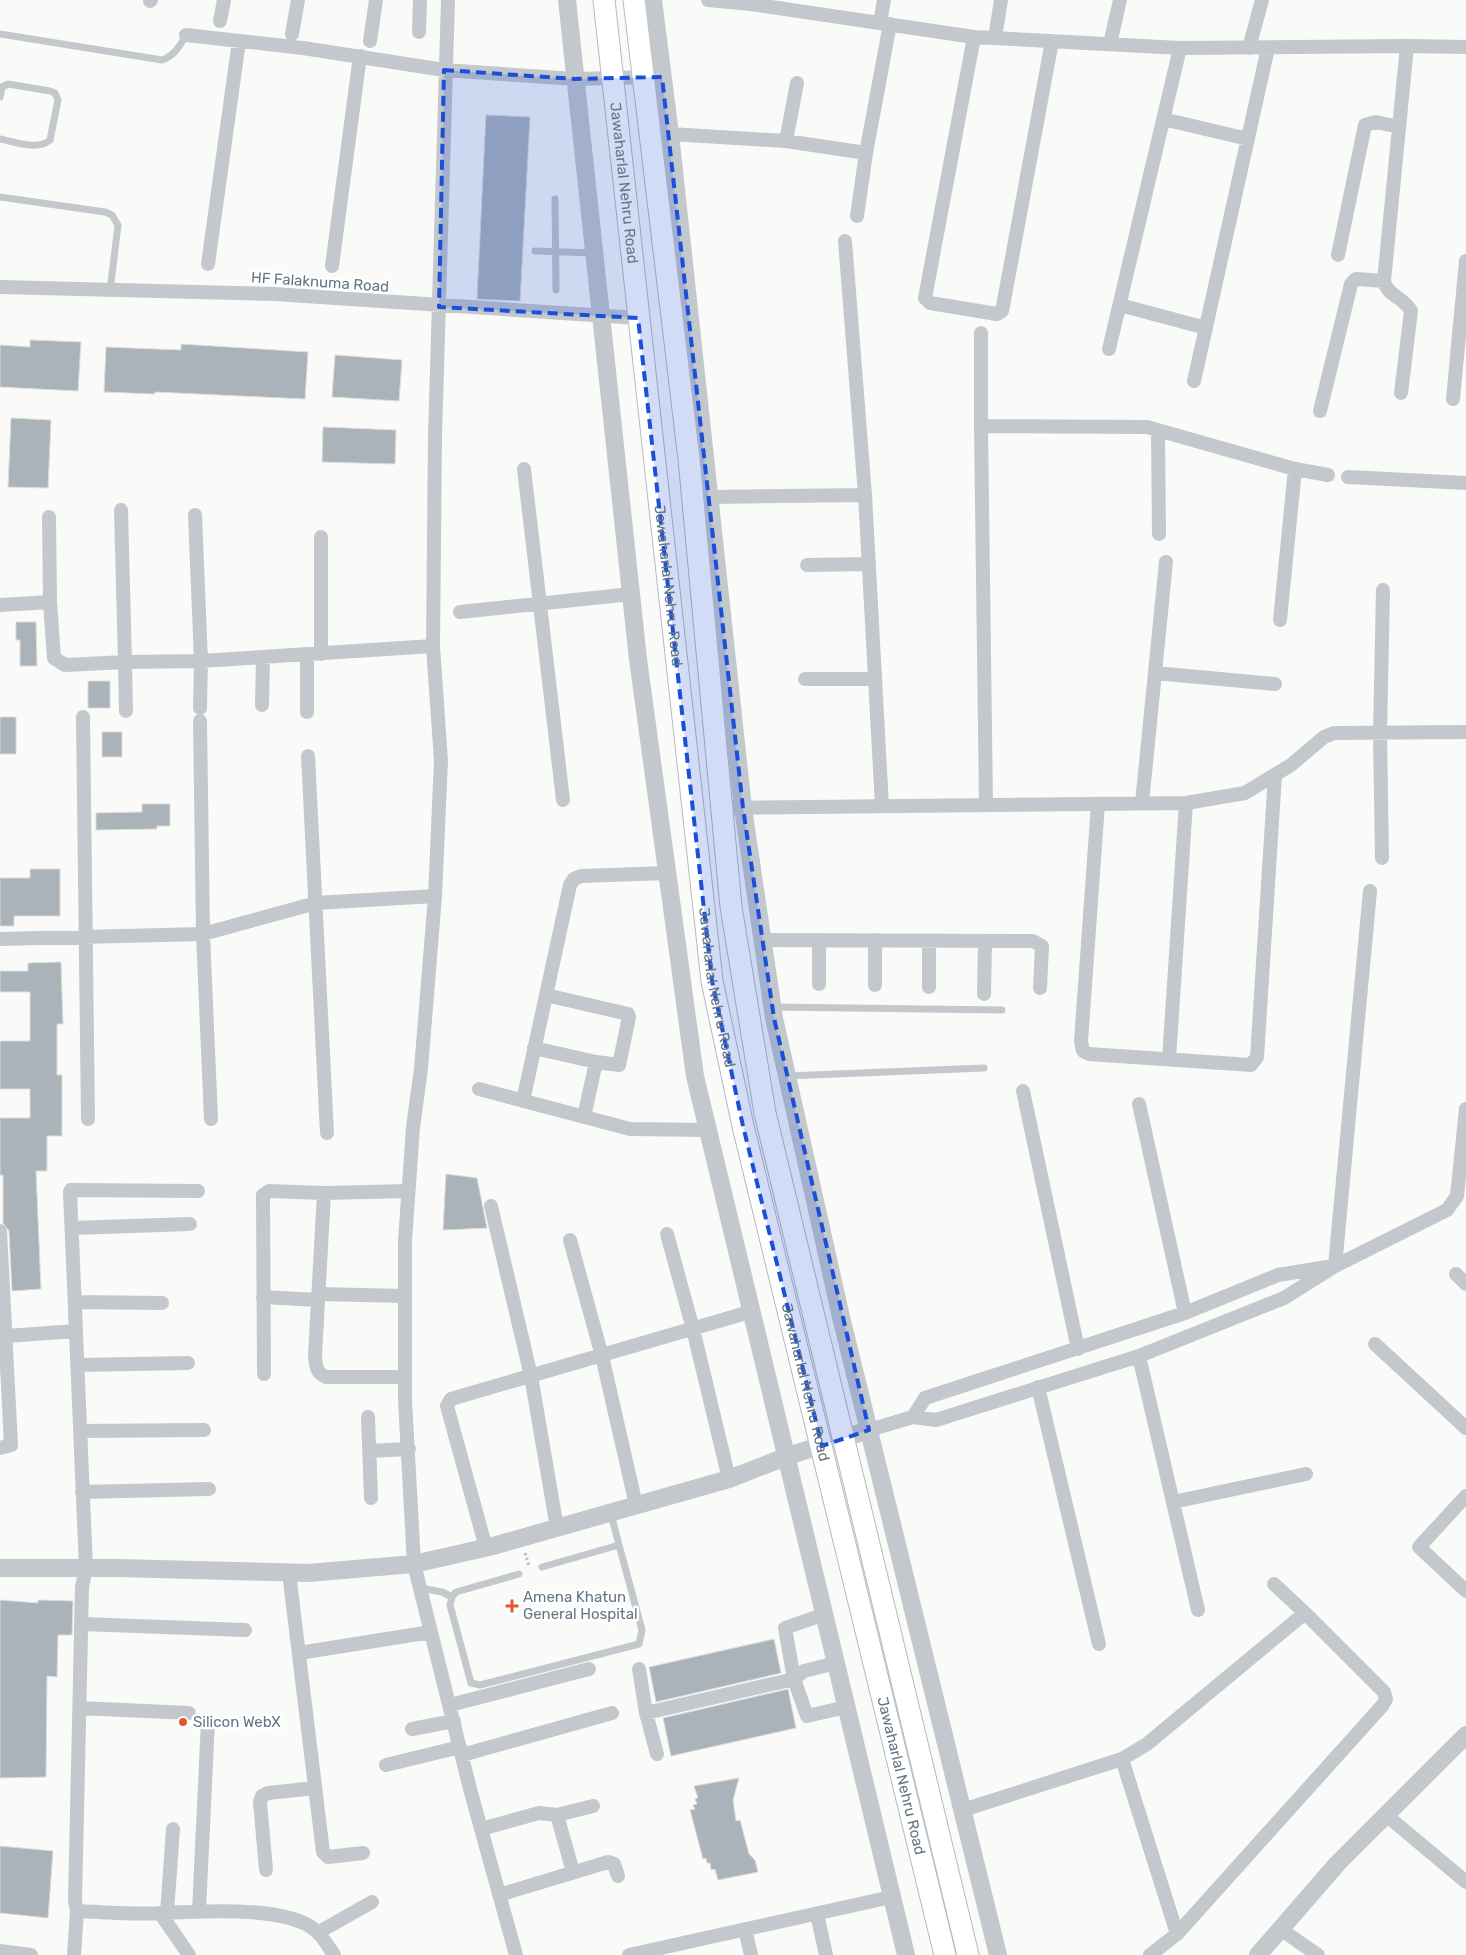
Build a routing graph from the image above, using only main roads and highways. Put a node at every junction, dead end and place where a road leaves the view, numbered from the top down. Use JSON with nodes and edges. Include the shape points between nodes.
{"nodes":[{"id":1,"x":604,"y":0,"type":"edge"},
{"id":2,"x":634,"y":0,"type":"edge"},
{"id":3,"x":945,"y":1955,"type":"edge"},
{"id":4,"x":968,"y":1955,"type":"edge"}],
"edges":[{"from":1,"to":3,"type":"main road","name":"Jawaharlal Nehru Road","via":[[712,982],[743,1126]]},
{"from":2,"to":4,"type":"main road","name":"Jawaharlal Nehru Road","via":[[652,77],[721,808],[741,978],[765,1113]]}]}
